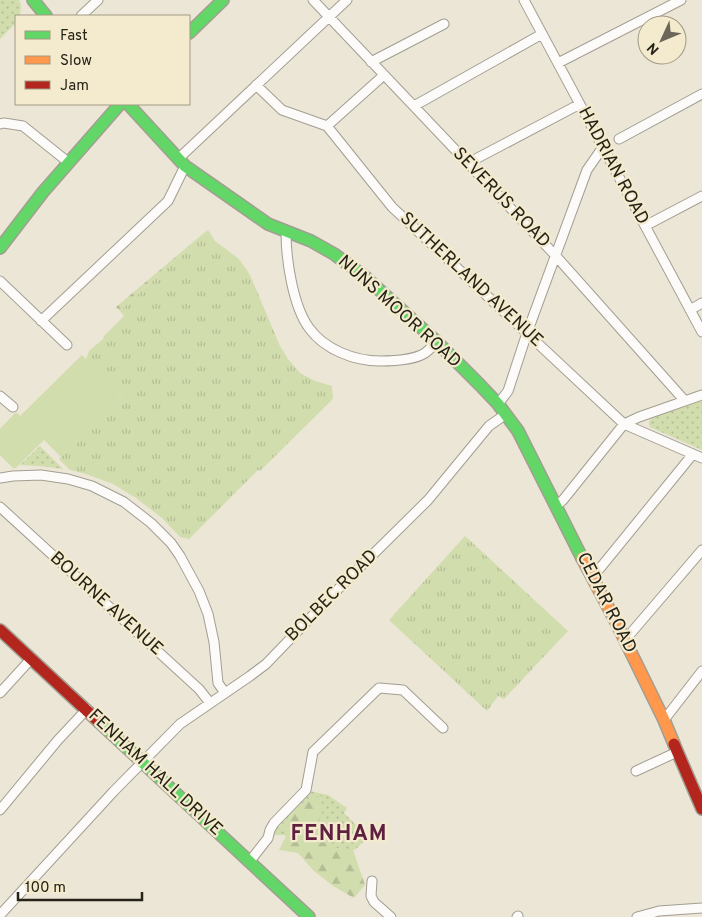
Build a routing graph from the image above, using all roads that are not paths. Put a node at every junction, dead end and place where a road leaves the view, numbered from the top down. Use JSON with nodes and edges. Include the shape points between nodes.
{"nodes":[{"id":1,"x":33,"y":0,"type":"edge"},
{"id":2,"x":98,"y":0,"type":"edge"},
{"id":3,"x":223,"y":0,"type":"edge"},
{"id":4,"x":313,"y":0,"type":"edge"},
{"id":5,"x":347,"y":0,"type":"edge"},
{"id":6,"x":524,"y":0,"type":"edge"},
{"id":7,"x":675,"y":2,"type":"edge"},
{"id":8,"x":45,"y":15,"type":"edge"},
{"id":9,"x":82,"y":15,"type":"edge"},
{"id":10,"x":329,"y":17,"type":"junction"},
{"id":11,"x":444,"y":24,"type":"dead end"},
{"id":12,"x":190,"y":32,"type":"edge"},
{"id":13,"x":542,"y":34,"type":"junction"},
{"id":14,"x":371,"y":62,"type":"junction"},
{"id":15,"x":558,"y":64,"type":"junction"},
{"id":16,"x":384,"y":75,"type":"junction"},
{"id":17,"x":256,"y":85,"type":"junction"},
{"id":18,"x":702,"y":94,"type":"edge"},
{"id":19,"x":580,"y":104,"type":"junction"},
{"id":20,"x":119,"y":105,"type":"edge"},
{"id":21,"x":129,"y":105,"type":"edge"},
{"id":22,"x":414,"y":106,"type":"junction"},
{"id":23,"x":0,"y":124,"type":"edge"},
{"id":24,"x":327,"y":126,"type":"junction"},
{"id":25,"x":619,"y":139,"type":"dead end"},
{"id":26,"x":603,"y":147,"type":"junction"},
{"id":27,"x":68,"y":162,"type":"junction"},
{"id":28,"x":182,"y":162,"type":"junction"},
{"id":29,"x":468,"y":163,"type":"junction"},
{"id":30,"x":702,"y":196,"type":"edge"},
{"id":31,"x":645,"y":226,"type":"junction"},
{"id":32,"x":286,"y":232,"type":"junction"},
{"id":33,"x":0,"y":248,"type":"edge"},
{"id":34,"x":555,"y":255,"type":"junction"},
{"id":35,"x":0,"y":281,"type":"edge"},
{"id":36,"x":702,"y":303,"type":"edge"},
{"id":37,"x":690,"y":310,"type":"junction"},
{"id":38,"x":41,"y":320,"type":"junction"},
{"id":39,"x":702,"y":332,"type":"edge"},
{"id":40,"x":527,"y":333,"type":"junction"},
{"id":41,"x":436,"y":342,"type":"junction"},
{"id":42,"x":67,"y":344,"type":"dead end"},
{"id":43,"x":702,"y":395,"type":"edge"},
{"id":44,"x":0,"y":396,"type":"edge"},
{"id":45,"x":684,"y":401,"type":"junction"},
{"id":46,"x":498,"y":404,"type":"junction"},
{"id":47,"x":13,"y":407,"type":"dead end"},
{"id":48,"x":506,"y":414,"type":"junction"},
{"id":49,"x":624,"y":424,"type":"junction"},
{"id":50,"x":698,"y":456,"type":"edge"},
{"id":51,"x":0,"y":478,"type":"edge"},
{"id":52,"x":556,"y":506,"type":"junction"},
{"id":53,"x":0,"y":507,"type":"edge"},
{"id":54,"x":702,"y":550,"type":"edge"},
{"id":55,"x":592,"y":578,"type":"junction"},
{"id":56,"x":0,"y":630,"type":"edge"},
{"id":57,"x":625,"y":640,"type":"junction"},
{"id":58,"x":31,"y":659,"type":"junction"},
{"id":59,"x":702,"y":671,"type":"edge"},
{"id":60,"x":0,"y":693,"type":"edge"},
{"id":61,"x":225,"y":693,"type":"junction"},
{"id":62,"x":210,"y":702,"type":"junction"},
{"id":63,"x":87,"y":710,"type":"junction"},
{"id":64,"x":664,"y":720,"type":"junction"},
{"id":65,"x":443,"y":728,"type":"dead end"},
{"id":66,"x":677,"y":752,"type":"junction"},
{"id":67,"x":142,"y":762,"type":"junction"},
{"id":68,"x":636,"y":771,"type":"dead end"},
{"id":69,"x":702,"y":809,"type":"edge"},
{"id":70,"x":0,"y":810,"type":"edge"},
{"id":71,"x":250,"y":861,"type":"junction"},
{"id":72,"x":372,"y":881,"type":"dead end"},
{"id":73,"x":702,"y":908,"type":"edge"},
{"id":74,"x":0,"y":914,"type":"edge"},
{"id":75,"x":309,"y":917,"type":"edge"},
{"id":76,"x":390,"y":917,"type":"edge"},
{"id":77,"x":637,"y":917,"type":"edge"}],
"edges":[{"from":1,"to":8,"type":"street"},
{"from":2,"to":9,"type":"street"},
{"from":3,"to":12,"type":"street"},
{"from":4,"to":10,"type":"street","name":"SEVERUS ROAD"},
{"from":5,"to":10,"type":"street"},
{"from":6,"to":13,"type":"street","name":"HADRIAN ROAD"},
{"from":7,"to":15,"type":"street"},
{"from":10,"to":14,"type":"street","name":"SEVERUS ROAD"},
{"from":10,"to":17,"type":"street"},
{"from":11,"to":14,"type":"street"},
{"from":13,"to":15,"type":"street","name":"HADRIAN ROAD"},
{"from":13,"to":22,"type":"street"},
{"from":14,"to":16,"type":"street","name":"SEVERUS ROAD"},
{"from":15,"to":19,"type":"street","name":"HADRIAN ROAD"},
{"from":16,"to":22,"type":"street","name":"SEVERUS ROAD"},
{"from":16,"to":24,"type":"street"},
{"from":17,"to":24,"type":"street","via":[[282,110]]},
{"from":17,"to":28,"type":"street"},
{"from":18,"to":25,"type":"street"},
{"from":19,"to":26,"type":"street","name":"HADRIAN ROAD"},
{"from":19,"to":29,"type":"street"},
{"from":20,"to":27,"type":"street"},
{"from":21,"to":28,"type":"street","name":"NUNS MOOR ROAD"},
{"from":22,"to":29,"type":"street","name":"SEVERUS ROAD"},
{"from":23,"to":27,"type":"street","via":[[24,126]]},
{"from":24,"to":40,"type":"street","name":"SUTHERLAND AVENUE","via":[[392,207]]},
{"from":26,"to":31,"type":"street","name":"HADRIAN ROAD"},
{"from":26,"to":34,"type":"street","via":[[587,170]]},
{"from":27,"to":33,"type":"street"},
{"from":28,"to":32,"type":"street","name":"NUNS MOOR ROAD","via":[[268,224]]},
{"from":28,"to":38,"type":"street","via":[[168,201]]},
{"from":29,"to":34,"type":"street","name":"SEVERUS ROAD"},
{"from":30,"to":31,"type":"street"},
{"from":31,"to":37,"type":"street","name":"HADRIAN ROAD"},
{"from":32,"to":41,"type":"street","name":"NUNS MOOR ROAD","via":[[334,254],[364,276]]},
{"from":32,"to":41,"type":"street","via":[[300,311],[322,341],[336,350],[369,361],[406,359],[424,354]]},
{"from":34,"to":40,"type":"street"},
{"from":34,"to":45,"type":"street","name":"SEVERUS ROAD"},
{"from":35,"to":38,"type":"street"},
{"from":36,"to":37,"type":"street"},
{"from":37,"to":39,"type":"street","name":"HADRIAN ROAD"},
{"from":38,"to":42,"type":"street"},
{"from":40,"to":46,"type":"street","via":[[508,391]]},
{"from":40,"to":49,"type":"street","name":"SUTHERLAND AVENUE"},
{"from":41,"to":46,"type":"street","name":"NUNS MOOR ROAD"},
{"from":43,"to":45,"type":"street"},
{"from":44,"to":47,"type":"street"},
{"from":45,"to":49,"type":"street"},
{"from":46,"to":48,"type":"street","name":"CEDAR ROAD"},
{"from":48,"to":52,"type":"street","name":"CEDAR ROAD"},
{"from":48,"to":61,"type":"street","name":"BOLBEC ROAD","via":[[489,426],[428,500],[266,664]]},
{"from":49,"to":50,"type":"street","name":"SUTHERLAND AVENUE"},
{"from":49,"to":52,"type":"street"},
{"from":50,"to":55,"type":"street"},
{"from":51,"to":61,"type":"street","via":[[41,475],[92,486],[124,502],[151,523],[171,543],[199,591],[213,636],[218,683]]},
{"from":52,"to":55,"type":"street","name":"CEDAR ROAD"},
{"from":53,"to":62,"type":"street","name":"BOURNE AVENUE","via":[[200,689]]},
{"from":54,"to":57,"type":"street"},
{"from":55,"to":57,"type":"street","name":"CEDAR ROAD"},
{"from":56,"to":58,"type":"street","name":"FENHAM HALL DRIVE"},
{"from":57,"to":64,"type":"street","name":"CEDAR ROAD"},
{"from":58,"to":60,"type":"street"},
{"from":58,"to":63,"type":"street","name":"FENHAM HALL DRIVE"},
{"from":59,"to":64,"type":"street"},
{"from":61,"to":62,"type":"street","name":"BOLBEC ROAD"},
{"from":62,"to":67,"type":"street","name":"BOLBEC ROAD","via":[[180,724]]},
{"from":63,"to":67,"type":"street","name":"FENHAM HALL DRIVE"},
{"from":63,"to":70,"type":"street"},
{"from":64,"to":66,"type":"street","name":"CEDAR ROAD"},
{"from":65,"to":71,"type":"street","via":[[403,690],[379,688],[313,752],[306,790],[274,823],[268,838]]},
{"from":66,"to":68,"type":"street"},
{"from":66,"to":69,"type":"street","name":"CEDAR ROAD"},
{"from":67,"to":71,"type":"street","name":"FENHAM HALL DRIVE"},
{"from":67,"to":74,"type":"street","name":"BOLBEC ROAD"},
{"from":71,"to":75,"type":"street","name":"FENHAM HALL DRIVE"},
{"from":72,"to":76,"type":"street","via":[[370,896]]},
{"from":73,"to":77,"type":"street","via":[[658,911]]}]}
